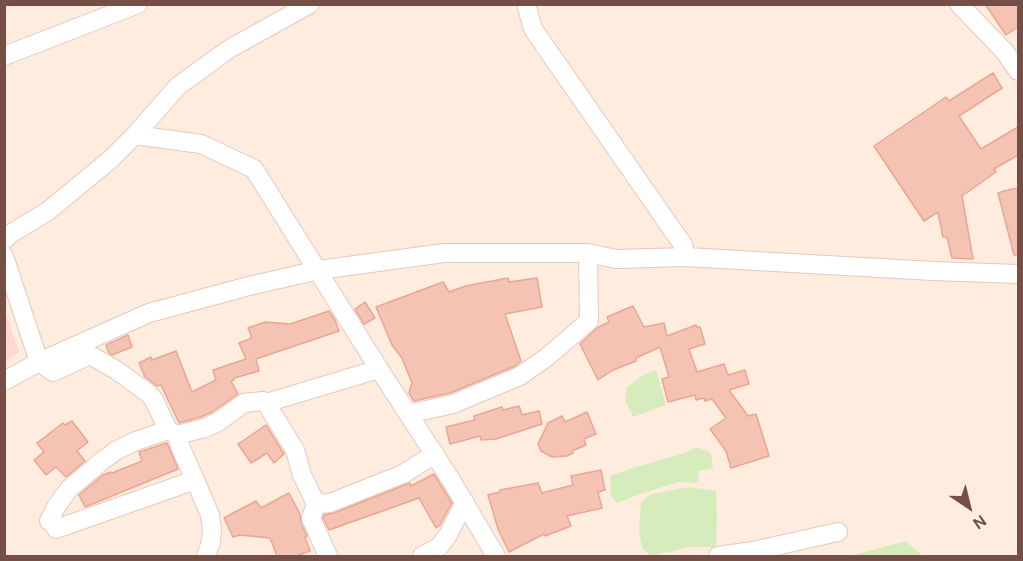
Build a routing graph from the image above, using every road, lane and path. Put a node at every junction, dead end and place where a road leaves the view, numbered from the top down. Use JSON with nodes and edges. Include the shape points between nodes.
{"nodes":[{"id":1,"x":138,"y":4,"type":"edge"},
{"id":2,"x":310,"y":4,"type":"edge"},
{"id":3,"x":526,"y":4,"type":"edge"},
{"id":4,"x":959,"y":4,"type":"edge"},
{"id":5,"x":4,"y":56,"type":"edge"},
{"id":6,"x":1018,"y":71,"type":"edge"},
{"id":7,"x":135,"y":135,"type":"junction"},
{"id":8,"x":4,"y":240,"type":"edge"},
{"id":9,"x":588,"y":253,"type":"junction"},
{"id":10,"x":4,"y":255,"type":"edge"},
{"id":11,"x":686,"y":257,"type":"junction"},
{"id":12,"x":319,"y":270,"type":"junction"},
{"id":13,"x":1018,"y":274,"type":"edge"},
{"id":14,"x":39,"y":362,"type":"junction"},
{"id":15,"x":379,"y":369,"type":"junction"},
{"id":16,"x":4,"y":381,"type":"edge"},
{"id":17,"x":266,"y":403,"type":"junction"},
{"id":18,"x":408,"y":414,"type":"junction"},
{"id":19,"x":172,"y":433,"type":"junction"},
{"id":20,"x":435,"y":454,"type":"junction"},
{"id":21,"x":195,"y":480,"type":"junction"},
{"id":22,"x":465,"y":502,"type":"junction"},
{"id":23,"x":316,"y":504,"type":"junction"},
{"id":24,"x":838,"y":532,"type":"dead end"},
{"id":25,"x":206,"y":556,"type":"edge"},
{"id":26,"x":328,"y":556,"type":"edge"},
{"id":27,"x":422,"y":556,"type":"edge"},
{"id":28,"x":496,"y":556,"type":"edge"},
{"id":29,"x":718,"y":556,"type":"edge"}],
"edges":[{"from":1,"to":5,"type":"street"},
{"from":2,"to":7,"type":"street","via":[[228,49],[178,86]]},
{"from":3,"to":11,"type":"street","via":[[533,29],[683,244]]},
{"from":4,"to":6,"type":"street"},
{"from":7,"to":8,"type":"street","via":[[48,211]]},
{"from":7,"to":12,"type":"street","via":[[201,144],[254,169]]},
{"from":9,"to":11,"type":"street","via":[[616,259]]},
{"from":9,"to":12,"type":"street","via":[[444,253]]},
{"from":9,"to":18,"type":"street","via":[[589,321],[520,376],[453,404]]},
{"from":10,"to":14,"type":"street"},
{"from":11,"to":13,"type":"street"},
{"from":12,"to":14,"type":"street","via":[[149,314]]},
{"from":12,"to":15,"type":"street"},
{"from":14,"to":16,"type":"street"},
{"from":14,"to":19,"type":"street","via":[[53,372],[90,355],[148,393]]},
{"from":15,"to":17,"type":"street"},
{"from":15,"to":18,"type":"street"},
{"from":17,"to":19,"type":"street","via":[[244,403],[205,428]]},
{"from":17,"to":23,"type":"street","via":[[295,450]]},
{"from":18,"to":20,"type":"street"},
{"from":19,"to":21,"type":"street"},
{"from":19,"to":21,"type":"street","via":[[136,441],[103,460],[69,489],[56,507],[52,525]]},
{"from":20,"to":22,"type":"street"},
{"from":20,"to":23,"type":"street","via":[[403,474],[330,503]]},
{"from":21,"to":25,"type":"street","via":[[210,515],[211,542]]},
{"from":22,"to":27,"type":"street","via":[[439,547]]},
{"from":22,"to":28,"type":"street"},
{"from":23,"to":26,"type":"street","via":[[311,518]]},
{"from":24,"to":29,"type":"street"}]}
